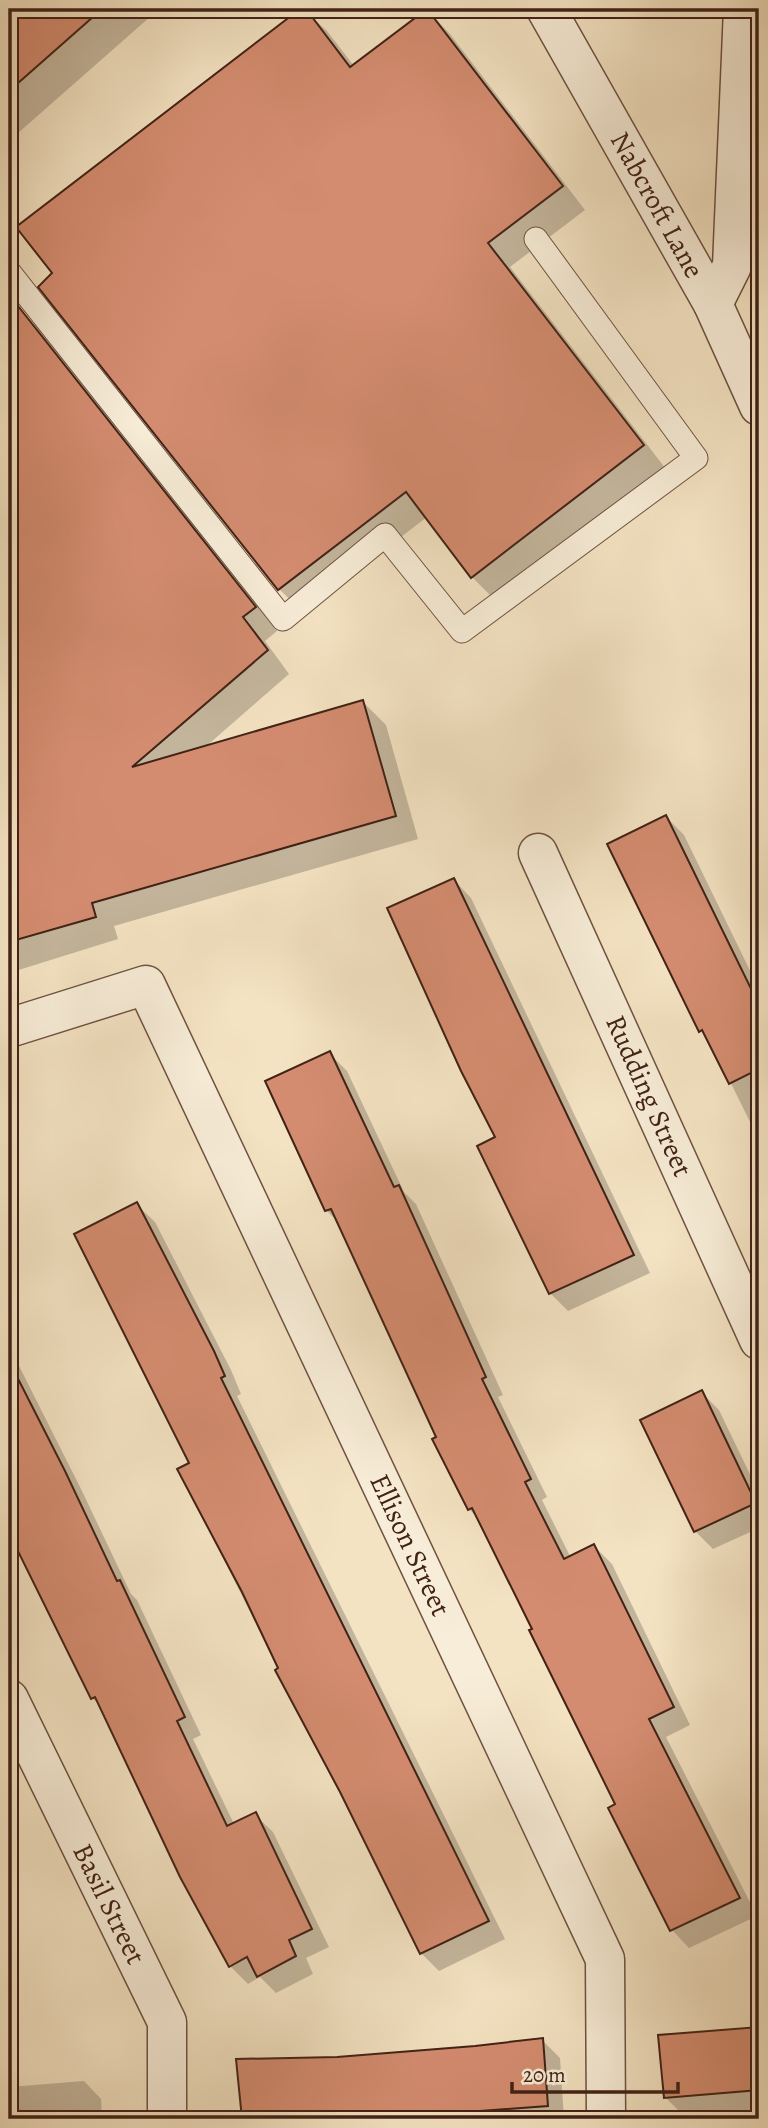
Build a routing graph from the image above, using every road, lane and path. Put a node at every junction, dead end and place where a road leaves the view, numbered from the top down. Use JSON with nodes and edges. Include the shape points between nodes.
{"nodes":[{"id":1,"x":546,"y":9,"type":"edge"},
{"id":2,"x":743,"y":9,"type":"edge"},
{"id":3,"x":536,"y":239,"type":"dead end"},
{"id":4,"x":9,"y":272,"type":"edge"},
{"id":5,"x":713,"y":304,"type":"junction"},
{"id":6,"x":759,"y":406,"type":"edge"},
{"id":7,"x":538,"y":853,"type":"dead end"},
{"id":8,"x":9,"y":1028,"type":"edge"},
{"id":9,"x":759,"y":1340,"type":"edge"},
{"id":10,"x":9,"y":1699,"type":"edge"},
{"id":11,"x":167,"y":2119,"type":"edge"},
{"id":12,"x":606,"y":2119,"type":"edge"}],
"edges":[{"from":1,"to":5,"type":"street","name":"Nabcroft Lane"},
{"from":2,"to":5,"type":"street","via":[[732,266]]},
{"from":3,"to":4,"type":"lane","via":[[696,458],[462,631],[385,535],[283,619]]},
{"from":5,"to":6,"type":"street","name":"Nabcroft Lane"},
{"from":7,"to":9,"type":"street","name":"Rudding Street"},
{"from":8,"to":12,"type":"street","name":"Ellison Street","via":[[146,985],[605,1959]]},
{"from":10,"to":11,"type":"street","name":"Basil Street","via":[[167,2022]]}]}
